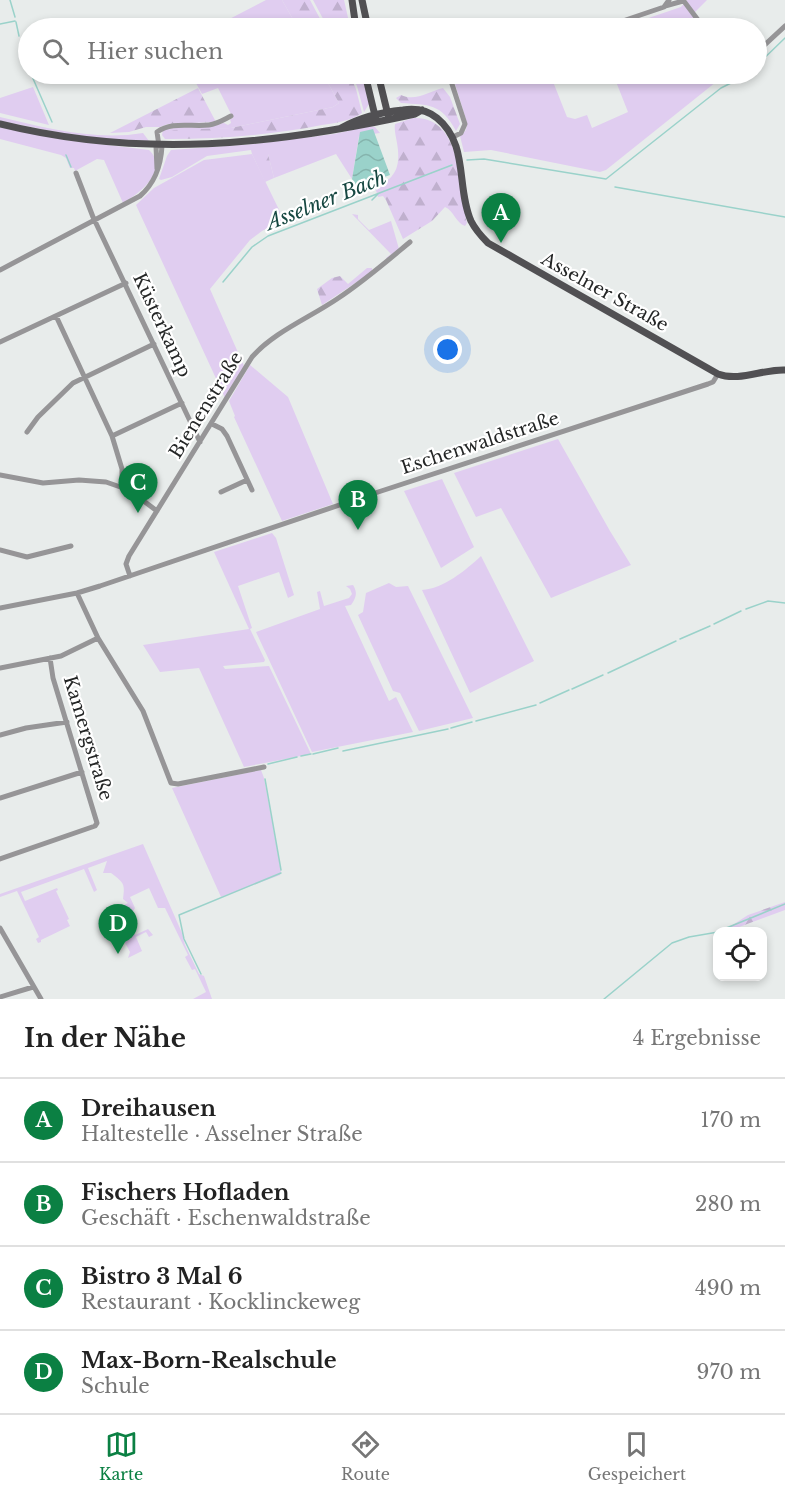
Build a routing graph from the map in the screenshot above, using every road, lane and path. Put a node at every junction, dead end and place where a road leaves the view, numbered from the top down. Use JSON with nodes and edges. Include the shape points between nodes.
{"nodes":[{"id":1,"x":352,"y":0,"type":"edge"},
{"id":2,"x":362,"y":0,"type":"edge"},
{"id":3,"x":669,"y":0,"type":"edge"},
{"id":4,"x":683,"y":0,"type":"edge"},
{"id":5,"x":664,"y":7,"type":"junction"},
{"id":6,"x":355,"y":18,"type":"edge"},
{"id":7,"x":366,"y":18,"type":"edge"},
{"id":8,"x":632,"y":18,"type":"edge"},
{"id":9,"x":696,"y":18,"type":"edge"},
{"id":10,"x":785,"y":26,"type":"edge"},
{"id":11,"x":767,"y":43,"type":"edge"},
{"id":12,"x":367,"y":84,"type":"edge"},
{"id":13,"x":380,"y":84,"type":"edge"},
{"id":14,"x":452,"y":84,"type":"edge"},
{"id":15,"x":231,"y":116,"type":"dead end"},
{"id":16,"x":388,"y":116,"type":"junction"},
{"id":17,"x":375,"y":119,"type":"junction"},
{"id":18,"x":0,"y":124,"type":"edge"},
{"id":19,"x":453,"y":137,"type":"junction"},
{"id":20,"x":159,"y":146,"type":"junction"},
{"id":21,"x":76,"y":173,"type":"dead end"},
{"id":22,"x":95,"y":220,"type":"junction"},
{"id":23,"x":410,"y":242,"type":"dead end"},
{"id":24,"x":0,"y":270,"type":"edge"},
{"id":25,"x":126,"y":283,"type":"junction"},
{"id":26,"x":56,"y":316,"type":"junction"},
{"id":27,"x":0,"y":342,"type":"edge"},
{"id":28,"x":154,"y":344,"type":"junction"},
{"id":29,"x":785,"y":370,"type":"edge"},
{"id":30,"x":718,"y":374,"type":"junction"},
{"id":31,"x":85,"y":378,"type":"junction"},
{"id":32,"x":182,"y":403,"type":"junction"},
{"id":33,"x":212,"y":424,"type":"junction"},
{"id":34,"x":27,"y":432,"type":"dead end"},
{"id":35,"x":112,"y":436,"type":"junction"},
{"id":36,"x":200,"y":442,"type":"junction"},
{"id":37,"x":0,"y":476,"type":"edge"},
{"id":38,"x":247,"y":480,"type":"junction"},
{"id":39,"x":122,"y":486,"type":"junction"},
{"id":40,"x":252,"y":490,"type":"dead end"},
{"id":41,"x":221,"y":492,"type":"dead end"},
{"id":42,"x":157,"y":511,"type":"junction"},
{"id":43,"x":71,"y":546,"type":"dead end"},
{"id":44,"x":0,"y":550,"type":"edge"},
{"id":45,"x":130,"y":576,"type":"junction"},
{"id":46,"x":77,"y":593,"type":"junction"},
{"id":47,"x":0,"y":608,"type":"edge"},
{"id":48,"x":98,"y":638,"type":"junction"},
{"id":49,"x":50,"y":658,"type":"junction"},
{"id":50,"x":0,"y":668,"type":"edge"},
{"id":51,"x":67,"y":722,"type":"junction"},
{"id":52,"x":0,"y":735,"type":"edge"},
{"id":53,"x":264,"y":767,"type":"dead end"},
{"id":54,"x":82,"y":772,"type":"junction"},
{"id":55,"x":0,"y":798,"type":"edge"},
{"id":56,"x":0,"y":859,"type":"edge"},
{"id":57,"x":0,"y":928,"type":"edge"},
{"id":58,"x":33,"y":987,"type":"junction"},
{"id":59,"x":0,"y":997,"type":"edge"},
{"id":60,"x":41,"y":999,"type":"edge"}],
"edges":[{"from":1,"to":6,"type":"main road"},
{"from":2,"to":7,"type":"main road"},
{"from":3,"to":5,"type":"street"},
{"from":4,"to":5,"type":"street"},
{"from":4,"to":9,"type":"street"},
{"from":5,"to":8,"type":"street"},
{"from":10,"to":11,"type":"street"},
{"from":12,"to":17,"type":"main road"},
{"from":13,"to":16,"type":"main road"},
{"from":14,"to":19,"type":"street","via":[[465,124],[461,133]]},
{"from":15,"to":20,"type":"street","via":[[210,125],[165,127],[157,132]]},
{"from":16,"to":17,"type":"main road","name":"Asselner Straße"},
{"from":16,"to":19,"type":"main road","name":"Asselner Straße","via":[[407,109],[422,111],[435,116]]},
{"from":17,"to":20,"type":"main road","name":"Asselner Straße","via":[[243,143]]},
{"from":18,"to":20,"type":"main road","name":"Asselner Straße","via":[[58,136]]},
{"from":19,"to":30,"type":"main road","name":"Asselner Straße","via":[[469,214],[486,241]]},
{"from":20,"to":22,"type":"street","via":[[153,183],[140,196]]},
{"from":21,"to":22,"type":"street","name":"Küsterkamp"},
{"from":22,"to":24,"type":"street"},
{"from":22,"to":25,"type":"street","name":"Küsterkamp"},
{"from":23,"to":33,"type":"street","name":"Bienenstraße","via":[[338,299],[255,353]]},
{"from":25,"to":26,"type":"street"},
{"from":25,"to":28,"type":"street","name":"Küsterkamp"},
{"from":26,"to":27,"type":"street"},
{"from":26,"to":31,"type":"street"},
{"from":28,"to":31,"type":"street"},
{"from":28,"to":32,"type":"street","name":"Küsterkamp"},
{"from":29,"to":30,"type":"main road","via":[[729,377]]},
{"from":30,"to":45,"type":"street","name":"Eschenwaldstraße","via":[[713,382]]},
{"from":31,"to":34,"type":"street","via":[[73,383]]},
{"from":31,"to":35,"type":"street"},
{"from":32,"to":35,"type":"street"},
{"from":32,"to":36,"type":"street","name":"Küsterkamp"},
{"from":33,"to":36,"type":"street","name":"Bienenstraße"},
{"from":33,"to":38,"type":"street","via":[[227,436]]},
{"from":35,"to":39,"type":"street","via":[[122,469]]},
{"from":36,"to":42,"type":"street","name":"Bienenstraße"},
{"from":37,"to":39,"type":"street","via":[[43,483],[93,481]]},
{"from":38,"to":40,"type":"street"},
{"from":38,"to":41,"type":"street"},
{"from":39,"to":42,"type":"street"},
{"from":42,"to":45,"type":"street","name":"Bienenstraße","via":[[127,560]]},
{"from":43,"to":44,"type":"street","via":[[27,557]]},
{"from":45,"to":46,"type":"street","name":"Eschenwaldstraße"},
{"from":46,"to":47,"type":"street","name":"Eschenwaldstraße"},
{"from":46,"to":48,"type":"street"},
{"from":48,"to":49,"type":"street"},
{"from":48,"to":53,"type":"street","via":[[143,711],[171,783]]},
{"from":49,"to":50,"type":"street"},
{"from":49,"to":51,"type":"street","name":"Kamergstraße"},
{"from":51,"to":52,"type":"street"},
{"from":51,"to":54,"type":"street","name":"Kamergstraße"},
{"from":54,"to":55,"type":"street"},
{"from":54,"to":56,"type":"street","name":"Kamergstraße","via":[[96,825]]},
{"from":57,"to":58,"type":"street"},
{"from":58,"to":59,"type":"street"},
{"from":58,"to":60,"type":"street"}]}
